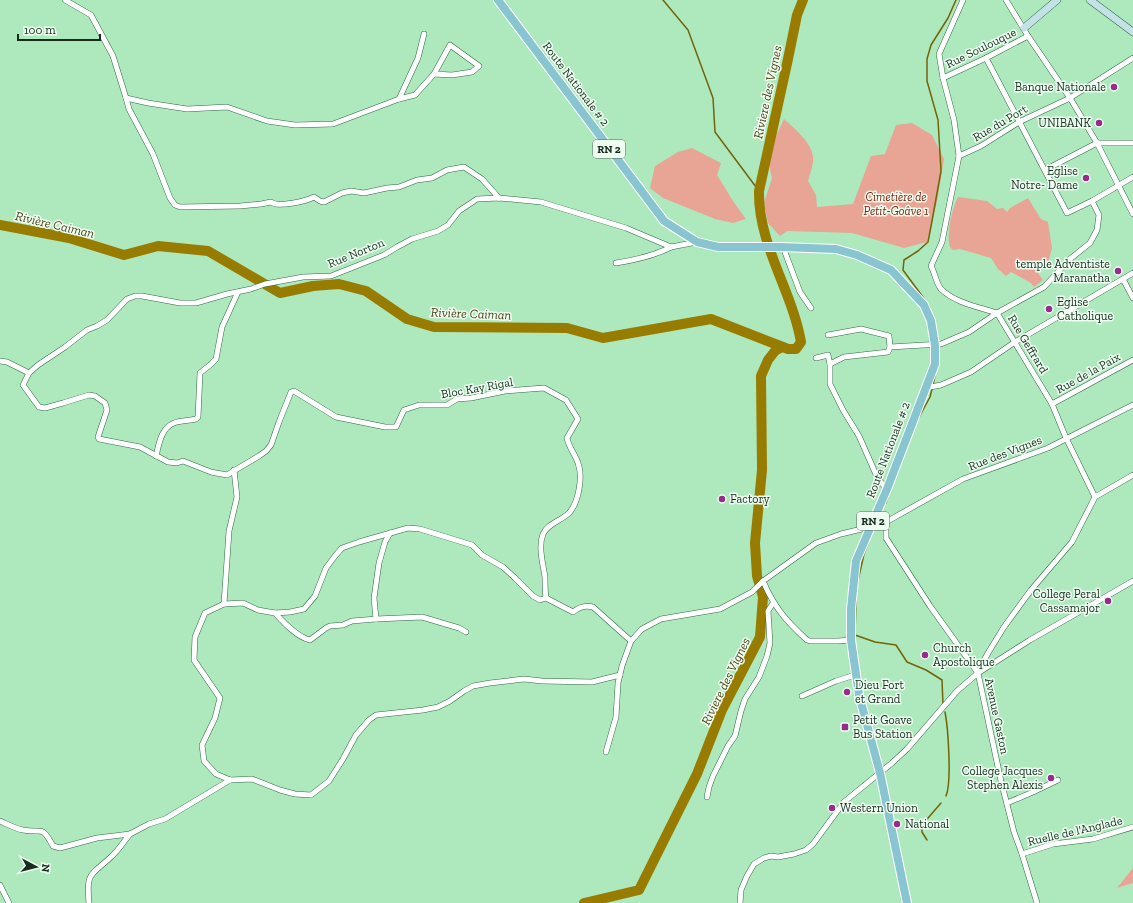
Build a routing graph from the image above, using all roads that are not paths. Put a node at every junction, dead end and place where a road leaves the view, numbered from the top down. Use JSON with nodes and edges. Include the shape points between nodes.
{"nodes":[{"id":1,"x":65,"y":0,"type":"edge"},
{"id":2,"x":498,"y":0,"type":"edge"},
{"id":3,"x":963,"y":0,"type":"edge"},
{"id":4,"x":1006,"y":0,"type":"edge"},
{"id":5,"x":1057,"y":0,"type":"edge"},
{"id":6,"x":1090,"y":0,"type":"edge"},
{"id":7,"x":1024,"y":28,"type":"junction"},
{"id":8,"x":1133,"y":32,"type":"edge"},
{"id":9,"x":424,"y":34,"type":"dead end"},
{"id":10,"x":1028,"y":36,"type":"junction"},
{"id":11,"x":986,"y":58,"type":"junction"},
{"id":12,"x":1133,"y":58,"type":"edge"},
{"id":13,"x":434,"y":74,"type":"junction"},
{"id":14,"x":943,"y":78,"type":"junction"},
{"id":15,"x":126,"y":98,"type":"junction"},
{"id":16,"x":1070,"y":98,"type":"junction"},
{"id":17,"x":399,"y":99,"type":"junction"},
{"id":18,"x":1019,"y":122,"type":"junction"},
{"id":19,"x":1097,"y":143,"type":"junction"},
{"id":20,"x":1133,"y":143,"type":"edge"},
{"id":21,"x":958,"y":156,"type":"junction"},
{"id":22,"x":1045,"y":170,"type":"junction"},
{"id":23,"x":1133,"y":177,"type":"edge"},
{"id":24,"x":1118,"y":186,"type":"junction"},
{"id":25,"x":500,"y":198,"type":"junction"},
{"id":26,"x":1092,"y":201,"type":"junction"},
{"id":27,"x":1133,"y":214,"type":"edge"},
{"id":28,"x":697,"y":242,"type":"junction"},
{"id":29,"x":671,"y":247,"type":"junction"},
{"id":30,"x":782,"y":247,"type":"junction"},
{"id":31,"x":616,"y":264,"type":"dead end"},
{"id":32,"x":1133,"y":273,"type":"edge"},
{"id":33,"x":1123,"y":279,"type":"junction"},
{"id":34,"x":238,"y":292,"type":"junction"},
{"id":35,"x":1133,"y":298,"type":"edge"},
{"id":36,"x":811,"y":308,"type":"dead end"},
{"id":37,"x":997,"y":313,"type":"junction"},
{"id":38,"x":828,"y":335,"type":"dead end"},
{"id":39,"x":1015,"y":342,"type":"junction"},
{"id":40,"x":938,"y":345,"type":"junction"},
{"id":41,"x":890,"y":347,"type":"junction"},
{"id":42,"x":816,"y":358,"type":"dead end"},
{"id":43,"x":1133,"y":360,"type":"edge"},
{"id":44,"x":0,"y":361,"type":"edge"},
{"id":45,"x":830,"y":364,"type":"junction"},
{"id":46,"x":30,"y":373,"type":"junction"},
{"id":47,"x":925,"y":388,"type":"junction"},
{"id":48,"x":1052,"y":404,"type":"junction"},
{"id":49,"x":1133,"y":405,"type":"edge"},
{"id":50,"x":1066,"y":438,"type":"junction"},
{"id":51,"x":156,"y":456,"type":"junction"},
{"id":52,"x":234,"y":470,"type":"junction"},
{"id":53,"x":1133,"y":475,"type":"edge"},
{"id":54,"x":887,"y":489,"type":"junction"},
{"id":55,"x":1095,"y":497,"type":"junction"},
{"id":56,"x":877,"y":512,"type":"junction"},
{"id":57,"x":886,"y":522,"type":"junction"},
{"id":58,"x":870,"y":527,"type":"junction"},
{"id":59,"x":390,"y":533,"type":"junction"},
{"id":60,"x":763,"y":581,"type":"junction"},
{"id":61,"x":1132,"y":583,"type":"edge"},
{"id":62,"x":546,"y":598,"type":"junction"},
{"id":63,"x":773,"y":603,"type":"junction"},
{"id":64,"x":224,"y":604,"type":"junction"},
{"id":65,"x":275,"y":613,"type":"junction"},
{"id":66,"x":376,"y":619,"type":"junction"},
{"id":67,"x":466,"y":632,"type":"dead end"},
{"id":68,"x":631,"y":640,"type":"junction"},
{"id":69,"x":850,"y":640,"type":"junction"},
{"id":70,"x":978,"y":673,"type":"junction"},
{"id":71,"x":620,"y":675,"type":"junction"},
{"id":72,"x":856,"y":676,"type":"junction"},
{"id":73,"x":802,"y":696,"type":"dead end"},
{"id":74,"x":606,"y":752,"type":"dead end"},
{"id":75,"x":880,"y":773,"type":"junction"},
{"id":76,"x":230,"y":780,"type":"junction"},
{"id":77,"x":1058,"y":780,"type":"dead end"},
{"id":78,"x":707,"y":797,"type":"dead end"},
{"id":79,"x":1007,"y":803,"type":"junction"},
{"id":80,"x":0,"y":821,"type":"edge"},
{"id":81,"x":1133,"y":827,"type":"edge"},
{"id":82,"x":130,"y":834,"type":"junction"},
{"id":83,"x":1022,"y":854,"type":"junction"},
{"id":84,"x":0,"y":885,"type":"edge"},
{"id":85,"x":9,"y":903,"type":"edge"},
{"id":86,"x":89,"y":903,"type":"edge"},
{"id":87,"x":740,"y":903,"type":"edge"},
{"id":88,"x":907,"y":903,"type":"edge"},
{"id":89,"x":1037,"y":903,"type":"edge"}],
"edges":[{"from":1,"to":15,"type":"street","via":[[91,15],[113,56]]},
{"from":2,"to":28,"type":"main road","name":"Route Nationale # 2","number":"RN 2","via":[[664,221]]},
{"from":3,"to":14,"type":"street","name":"Rue Geffrard","via":[[939,54]]},
{"from":4,"to":7,"type":"street"},
{"from":5,"to":7,"type":"street"},
{"from":6,"to":8,"type":"street"},
{"from":7,"to":10,"type":"street"},
{"from":9,"to":17,"type":"street","via":[[418,58]]},
{"from":10,"to":11,"type":"street","name":"Rue Soulouque"},
{"from":10,"to":16,"type":"street"},
{"from":11,"to":14,"type":"street","name":"Rue Soulouque"},
{"from":11,"to":18,"type":"street"},
{"from":12,"to":16,"type":"street","name":"Rue du Port"},
{"from":13,"to":13,"type":"street","via":[[450,45],[479,66],[472,72]]},
{"from":13,"to":17,"type":"street","via":[[415,95]]},
{"from":14,"to":21,"type":"street","name":"Rue Geffrard","via":[[954,120]]},
{"from":15,"to":17,"type":"street","via":[[187,109],[227,107],[267,121],[295,125],[333,124]]},
{"from":15,"to":25,"type":"street","via":[[129,109],[153,154],[170,198],[180,207],[240,206],[271,202],[282,204],[314,197],[324,202],[342,193],[364,193],[400,187],[409,182],[432,178],[446,170],[464,167],[482,178]]},
{"from":16,"to":18,"type":"street","name":"Rue du Port"},
{"from":16,"to":19,"type":"street"},
{"from":18,"to":21,"type":"street","name":"Rue du Port","via":[[981,146]]},
{"from":18,"to":22,"type":"street"},
{"from":19,"to":20,"type":"street"},
{"from":19,"to":22,"type":"street"},
{"from":19,"to":24,"type":"street"},
{"from":21,"to":37,"type":"street","name":"Rue Geffrard","via":[[942,242],[931,266],[941,288],[951,296]]},
{"from":22,"to":26,"type":"street","via":[[1067,213]]},
{"from":23,"to":24,"type":"street"},
{"from":24,"to":26,"type":"street"},
{"from":24,"to":27,"type":"street"},
{"from":25,"to":29,"type":"street","name":"Rue Norton","via":[[541,202],[626,228]]},
{"from":25,"to":34,"type":"street","name":"Rue Norton","via":[[477,199],[459,211],[448,225],[438,231],[412,239],[384,255],[332,276],[303,277]]},
{"from":26,"to":37,"type":"street","via":[[1099,215],[1097,230],[1090,243],[1044,286]]},
{"from":28,"to":29,"type":"street"},
{"from":28,"to":30,"type":"main road","name":"Route Nationale # 2","number":"RN 2","via":[[718,246]]},
{"from":29,"to":31,"type":"street","via":[[644,258]]},
{"from":30,"to":36,"type":"street","via":[[800,292]]},
{"from":30,"to":40,"type":"main road","name":"Route Nationale # 2","number":"RN 2","via":[[836,249],[857,254],[891,270],[924,305]]},
{"from":32,"to":33,"type":"street"},
{"from":33,"to":35,"type":"street"},
{"from":33,"to":39,"type":"street"},
{"from":34,"to":46,"type":"street","name":"Rue Norton","via":[[196,303],[163,301],[142,296],[127,299],[107,320],[87,330]]},
{"from":34,"to":51,"type":"street","via":[[222,327],[216,358],[200,373],[198,417],[168,427],[163,433]]},
{"from":37,"to":39,"type":"street","name":"Rue Geffrard"},
{"from":37,"to":40,"type":"street","via":[[969,332]]},
{"from":38,"to":41,"type":"street","via":[[861,329],[889,336]]},
{"from":39,"to":47,"type":"street","via":[[971,372],[941,385]]},
{"from":39,"to":48,"type":"street","name":"Rue Geffrard"},
{"from":40,"to":41,"type":"street"},
{"from":40,"to":47,"type":"main road","name":"Route Nationale # 2","number":"RN 2","via":[[935,364]]},
{"from":41,"to":45,"type":"street","via":[[888,352],[844,357]]},
{"from":42,"to":45,"type":"street","via":[[828,356]]},
{"from":43,"to":48,"type":"street","name":"Rue de la Paix"},
{"from":44,"to":46,"type":"street"},
{"from":45,"to":54,"type":"street","via":[[830,384],[859,436],[878,479]]},
{"from":46,"to":51,"type":"street","via":[[23,385],[39,407],[45,408],[89,395],[95,396],[105,403],[107,410],[99,439],[140,447]]},
{"from":47,"to":54,"type":"main road","name":"Route Nationale # 2","number":"RN 2"},
{"from":48,"to":50,"type":"street","name":"Rue Geffrard"},
{"from":49,"to":50,"type":"street","name":"Rue des Vignes"},
{"from":50,"to":55,"type":"street","name":"Rue Geffrard"},
{"from":50,"to":57,"type":"street","name":"Rue des Vignes","via":[[1048,448],[963,479]]},
{"from":51,"to":52,"type":"street","via":[[168,462],[183,461],[219,474],[227,475]]},
{"from":52,"to":62,"type":"street","name":"Bloc Kay Rigal","via":[[259,456],[271,445],[291,392],[294,391],[336,417],[396,427],[404,410],[420,405],[447,405],[457,399],[544,388],[566,400],[578,420],[567,438],[580,472],[577,498],[569,512],[549,526],[543,535],[541,549]]},
{"from":52,"to":64,"type":"street","via":[[237,497],[229,531]]},
{"from":53,"to":55,"type":"street"},
{"from":54,"to":56,"type":"main road","name":"Route Nationale # 2","number":"RN 2"},
{"from":55,"to":70,"type":"street","via":[[1072,542],[1008,621]]},
{"from":56,"to":57,"type":"street"},
{"from":56,"to":58,"type":"main road","name":"Route Nationale # 2","number":"RN 2"},
{"from":57,"to":70,"type":"street","name":"Avenue Gaston","via":[[886,538]]},
{"from":58,"to":60,"type":"street","via":[[816,543]]},
{"from":58,"to":69,"type":"main road","name":"Route Nationale # 2","number":"RN 2","via":[[856,561]]},
{"from":59,"to":62,"type":"street","via":[[408,528],[420,529],[472,545],[482,555],[503,567],[533,596],[540,600]]},
{"from":59,"to":65,"type":"street","via":[[342,548],[326,568],[315,596],[304,609]]},
{"from":59,"to":66,"type":"street","via":[[379,563],[374,598]]},
{"from":60,"to":63,"type":"street"},
{"from":60,"to":68,"type":"street","via":[[752,592],[720,609],[661,619],[642,629]]},
{"from":61,"to":70,"type":"street","via":[[1030,640]]},
{"from":62,"to":68,"type":"street","via":[[573,612],[578,608],[593,607]]},
{"from":63,"to":69,"type":"street","via":[[790,625],[807,640]]},
{"from":63,"to":78,"type":"street","via":[[768,611],[770,644],[763,668],[745,699],[735,736],[713,776]]},
{"from":64,"to":65,"type":"street","via":[[242,603],[258,610]]},
{"from":64,"to":76,"type":"street","via":[[206,613],[195,637],[194,660],[220,698],[215,718],[202,745],[204,760],[216,774]]},
{"from":65,"to":66,"type":"street","via":[[293,630],[310,640],[330,626]]},
{"from":66,"to":67,"type":"street","via":[[422,617]]},
{"from":68,"to":71,"type":"street"},
{"from":69,"to":72,"type":"main road","name":"Route Nationale # 2","number":"RN 2"},
{"from":70,"to":75,"type":"street","via":[[958,691],[907,749]]},
{"from":70,"to":79,"type":"street","name":"Avenue Gaston"},
{"from":71,"to":74,"type":"street","via":[[616,717]]},
{"from":71,"to":76,"type":"street","via":[[592,682],[524,679],[490,683],[468,688],[438,707],[376,715],[356,735],[329,781],[310,795],[280,790],[252,779]]},
{"from":72,"to":73,"type":"street","via":[[836,681]]},
{"from":72,"to":75,"type":"main road","name":"Route Nationale # 2","number":"RN 2"},
{"from":75,"to":87,"type":"street","via":[[844,802],[814,844],[806,850],[778,857],[771,856],[754,864],[741,890]]},
{"from":75,"to":88,"type":"main road","name":"Route Nationale # 2","number":"RN 2"},
{"from":76,"to":82,"type":"street","via":[[165,819]]},
{"from":77,"to":79,"type":"street"},
{"from":79,"to":83,"type":"street","name":"Avenue Gaston"},
{"from":80,"to":82,"type":"street","via":[[23,830],[41,830],[53,846],[60,848],[97,838]]},
{"from":81,"to":83,"type":"street","name":"Ruelle de l'Anglade","via":[[1093,839],[1053,844]]},
{"from":82,"to":86,"type":"street","via":[[113,856],[92,873],[88,880]]},
{"from":83,"to":89,"type":"street","name":"Avenue Gaston"},
{"from":84,"to":85,"type":"street"}]}
